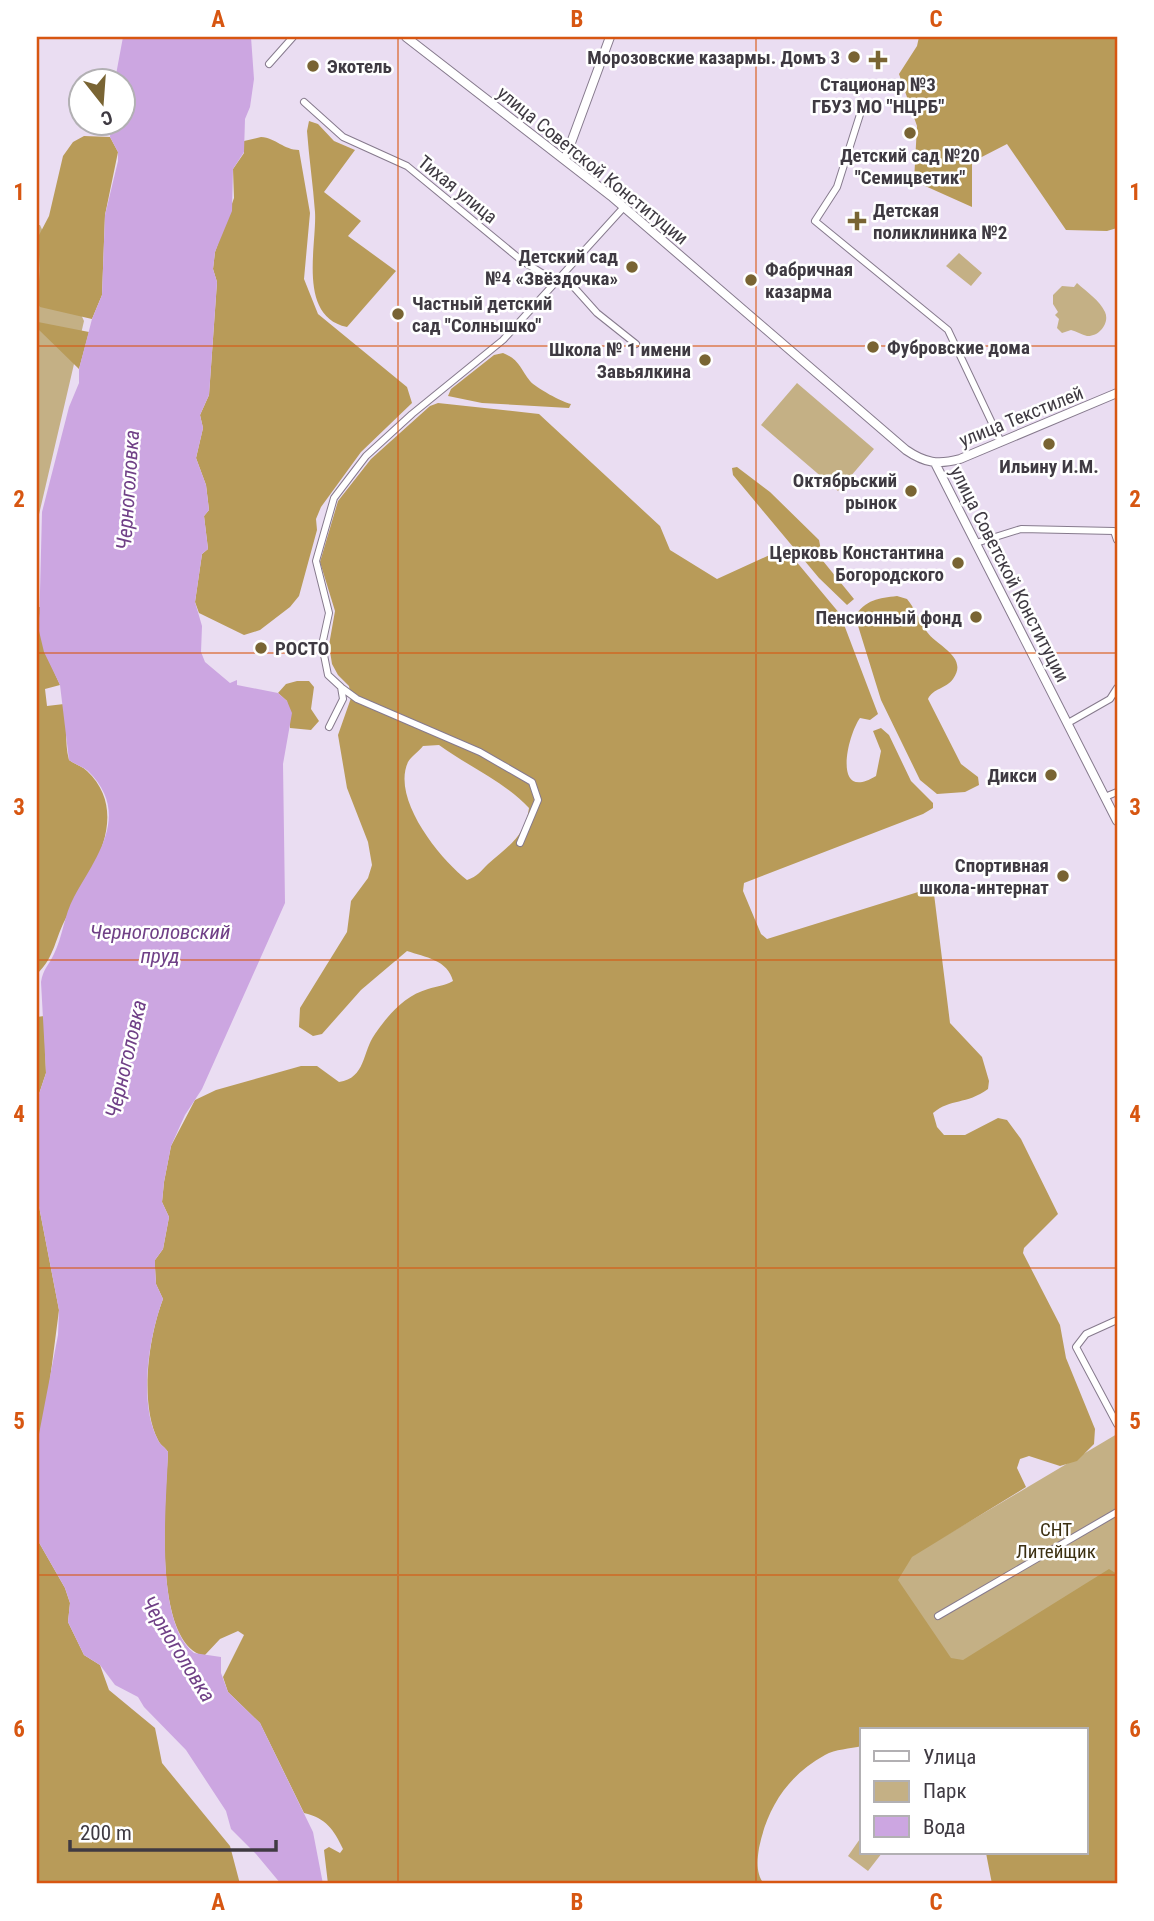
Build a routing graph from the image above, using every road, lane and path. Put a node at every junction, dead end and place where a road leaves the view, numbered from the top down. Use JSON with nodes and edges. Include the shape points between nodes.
{"nodes":[{"id":1,"x":293,"y":37,"type":"edge"},
{"id":2,"x":406,"y":37,"type":"edge"},
{"id":3,"x":610,"y":37,"type":"edge"},
{"id":4,"x":269,"y":64,"type":"dead end"},
{"id":5,"x":304,"y":102,"type":"dead end"},
{"id":6,"x":863,"y":105,"type":"dead end"},
{"id":7,"x":565,"y":159,"type":"junction"},
{"id":8,"x":625,"y":207,"type":"junction"},
{"id":9,"x":563,"y":275,"type":"junction"},
{"id":10,"x":556,"y":282,"type":"junction"},
{"id":11,"x":636,"y":344,"type":"dead end"},
{"id":12,"x":1117,"y":393,"type":"edge"},
{"id":13,"x":1001,"y":442,"type":"junction"},
{"id":14,"x":935,"y":463,"type":"junction"},
{"id":15,"x":1116,"y":531,"type":"edge"},
{"id":16,"x":1117,"y":540,"type":"edge"},
{"id":17,"x":976,"y":543,"type":"junction"},
{"id":18,"x":341,"y":687,"type":"junction"},
{"id":19,"x":1117,"y":688,"type":"edge"},
{"id":20,"x":1068,"y":723,"type":"junction"},
{"id":21,"x":329,"y":727,"type":"dead end"},
{"id":22,"x":1117,"y":792,"type":"edge"},
{"id":23,"x":1105,"y":797,"type":"junction"},
{"id":24,"x":1117,"y":821,"type":"edge"},
{"id":25,"x":520,"y":843,"type":"dead end"},
{"id":26,"x":1117,"y":1320,"type":"edge"},
{"id":27,"x":1117,"y":1424,"type":"edge"},
{"id":28,"x":1117,"y":1512,"type":"edge"},
{"id":29,"x":938,"y":1616,"type":"dead end"}],
"edges":[{"from":1,"to":4,"type":"street"},
{"from":2,"to":7,"type":"street","name":"улица Советской Конституции"},
{"from":3,"to":7,"type":"street"},
{"from":5,"to":10,"type":"street","name":"Тихая улица","via":[[343,137],[407,166],[521,260]]},
{"from":6,"to":13,"type":"street","via":[[836,187],[815,221],[948,330]]},
{"from":7,"to":8,"type":"street","name":"улица Советской Конституции"},
{"from":8,"to":9,"type":"street"},
{"from":8,"to":14,"type":"street","name":"улица Советской Конституции","via":[[906,450]]},
{"from":9,"to":10,"type":"street"},
{"from":9,"to":11,"type":"street","via":[[597,313]]},
{"from":10,"to":18,"type":"street","via":[[503,340],[366,456],[334,498],[316,561],[329,613],[322,645],[328,675]]},
{"from":12,"to":13,"type":"street","name":"улица Текстилей"},
{"from":13,"to":14,"type":"street","name":"улица Текстилей","via":[[960,459]]},
{"from":14,"to":17,"type":"street","name":"улица Советской Конституции"},
{"from":15,"to":16,"type":"street"},
{"from":15,"to":17,"type":"street","via":[[1021,529]]},
{"from":17,"to":20,"type":"street","name":"улица Советской Конституции"},
{"from":18,"to":21,"type":"street","via":[[343,699]]},
{"from":18,"to":25,"type":"street","via":[[357,699],[480,752],[532,782],[538,800]]},
{"from":19,"to":20,"type":"street","via":[[1110,699]]},
{"from":20,"to":23,"type":"street","name":"улица Советской Конституции"},
{"from":22,"to":23,"type":"street"},
{"from":23,"to":24,"type":"street","name":"улица Советской Конституции"},
{"from":26,"to":27,"type":"street","via":[[1086,1334],[1076,1347]]},
{"from":28,"to":29,"type":"street"}]}
